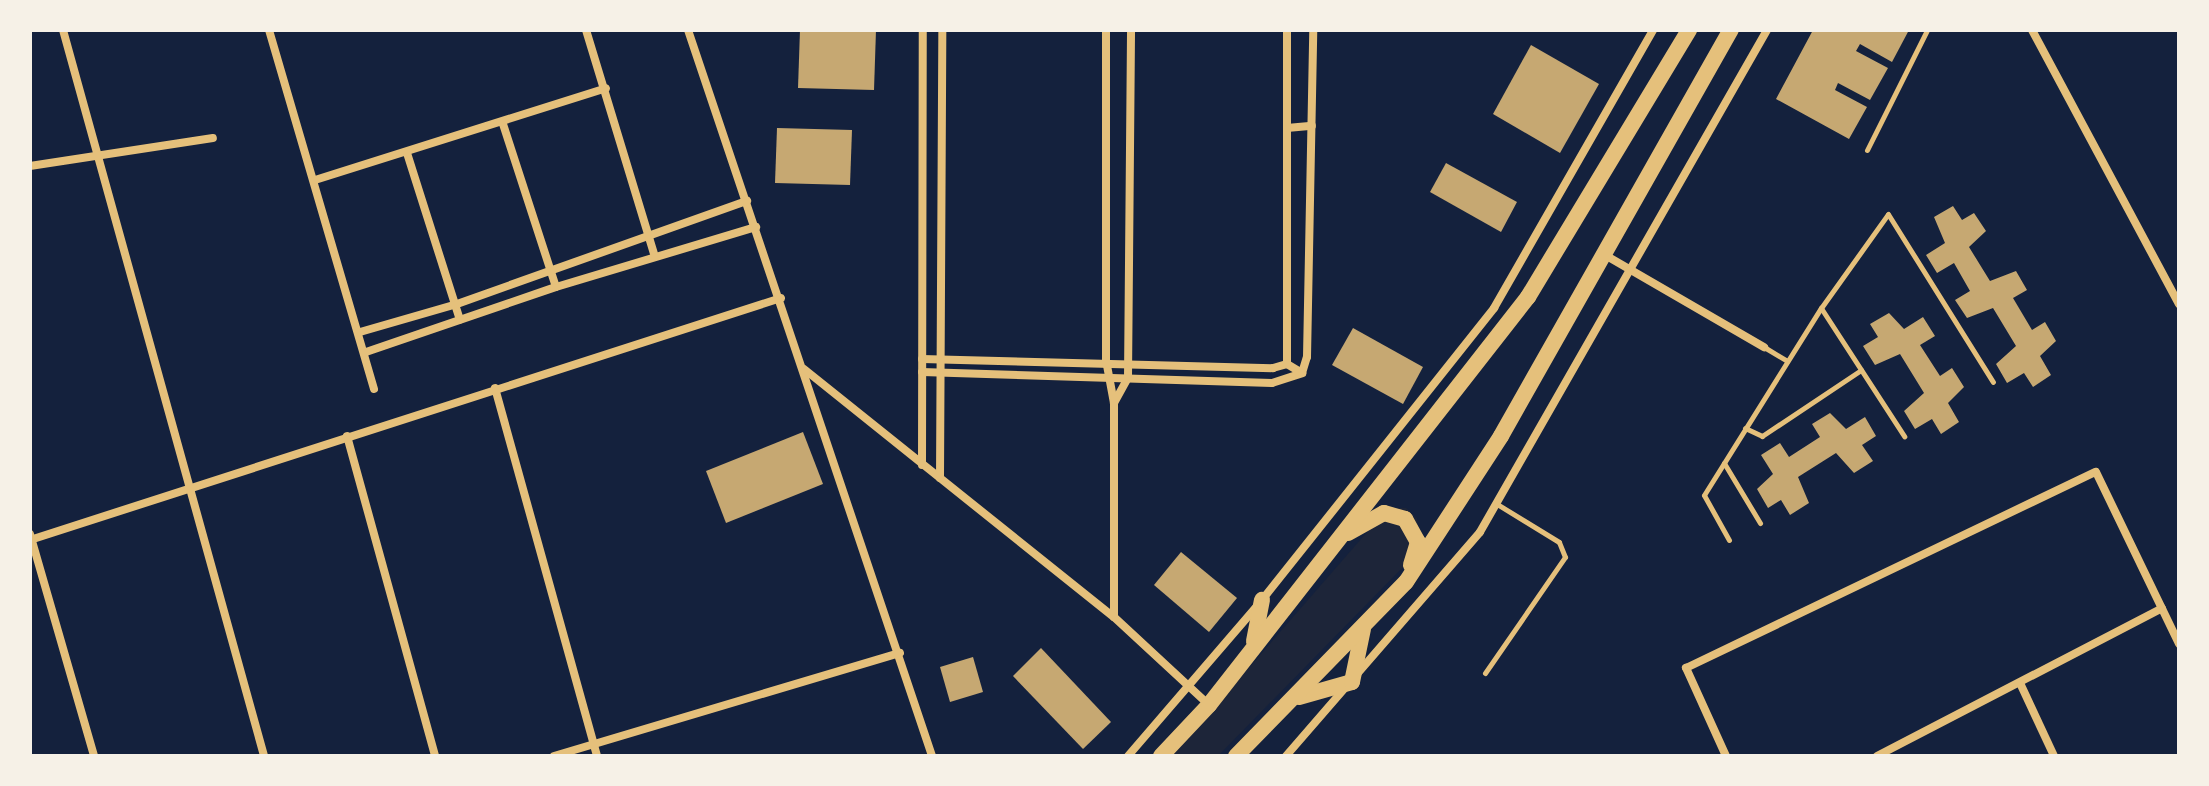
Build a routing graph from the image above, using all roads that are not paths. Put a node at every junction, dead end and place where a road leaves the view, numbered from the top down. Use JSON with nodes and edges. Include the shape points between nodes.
{"nodes":[{"id":1,"x":63,"y":30,"type":"edge"},
{"id":2,"x":269,"y":30,"type":"edge"},
{"id":3,"x":586,"y":30,"type":"edge"},
{"id":4,"x":688,"y":30,"type":"edge"},
{"id":5,"x":923,"y":30,"type":"edge"},
{"id":6,"x":942,"y":30,"type":"edge"},
{"id":7,"x":1106,"y":30,"type":"edge"},
{"id":8,"x":1131,"y":30,"type":"edge"},
{"id":9,"x":1287,"y":30,"type":"edge"},
{"id":10,"x":1313,"y":30,"type":"edge"},
{"id":11,"x":1653,"y":30,"type":"edge"},
{"id":12,"x":1689,"y":30,"type":"edge"},
{"id":13,"x":1731,"y":30,"type":"edge"},
{"id":14,"x":1767,"y":30,"type":"edge"},
{"id":15,"x":1927,"y":30,"type":"edge"},
{"id":16,"x":2032,"y":30,"type":"edge"},
{"id":17,"x":606,"y":88,"type":"junction"},
{"id":18,"x":503,"y":124,"type":"junction"},
{"id":19,"x":1312,"y":126,"type":"junction"},
{"id":20,"x":1287,"y":128,"type":"junction"},
{"id":21,"x":213,"y":138,"type":"dead end"},
{"id":22,"x":1867,"y":150,"type":"dead end"},
{"id":23,"x":407,"y":153,"type":"junction"},
{"id":24,"x":98,"y":157,"type":"junction"},
{"id":25,"x":30,"y":166,"type":"edge"},
{"id":26,"x":315,"y":180,"type":"junction"},
{"id":27,"x":747,"y":201,"type":"junction"},
{"id":28,"x":756,"y":227,"type":"junction"},
{"id":29,"x":650,"y":237,"type":"junction"},
{"id":30,"x":1605,"y":255,"type":"junction"},
{"id":31,"x":655,"y":257,"type":"junction"},
{"id":32,"x":1628,"y":268,"type":"junction"},
{"id":33,"x":547,"y":269,"type":"junction"},
{"id":34,"x":556,"y":287,"type":"junction"},
{"id":35,"x":781,"y":298,"type":"junction"},
{"id":36,"x":457,"y":304,"type":"junction"},
{"id":37,"x":2179,"y":304,"type":"edge"},
{"id":38,"x":1821,"y":308,"type":"junction"},
{"id":39,"x":460,"y":320,"type":"junction"},
{"id":40,"x":360,"y":332,"type":"junction"},
{"id":41,"x":1764,"y":347,"type":"joint"},
{"id":42,"x":366,"y":352,"type":"junction"},
{"id":43,"x":922,"y":359,"type":"junction"},
{"id":44,"x":942,"y":359,"type":"junction"},
{"id":45,"x":1106,"y":360,"type":"junction"},
{"id":46,"x":1787,"y":361,"type":"junction"},
{"id":47,"x":1128,"y":362,"type":"junction"},
{"id":48,"x":1287,"y":364,"type":"junction"},
{"id":49,"x":802,"y":367,"type":"junction"},
{"id":50,"x":1861,"y":370,"type":"junction"},
{"id":51,"x":922,"y":372,"type":"junction"},
{"id":52,"x":942,"y":373,"type":"junction"},
{"id":53,"x":1302,"y":373,"type":"junction"},
{"id":54,"x":1128,"y":378,"type":"junction"},
{"id":55,"x":1107,"y":379,"type":"junction"},
{"id":56,"x":1993,"y":382,"type":"dead end"},
{"id":57,"x":495,"y":388,"type":"junction"},
{"id":58,"x":374,"y":389,"type":"dead end"},
{"id":59,"x":1114,"y":403,"type":"junction"},
{"id":60,"x":1745,"y":428,"type":"junction"},
{"id":61,"x":347,"y":436,"type":"junction"},
{"id":62,"x":1904,"y":436,"type":"dead end"},
{"id":63,"x":1724,"y":463,"type":"junction"},
{"id":64,"x":922,"y":465,"type":"junction"},
{"id":65,"x":940,"y":478,"type":"junction"},
{"id":66,"x":190,"y":486,"type":"junction"},
{"id":67,"x":1497,"y":504,"type":"junction"},
{"id":68,"x":1760,"y":523,"type":"dead end"},
{"id":69,"x":1340,"y":537,"type":"junction"},
{"id":70,"x":31,"y":538,"type":"edge"},
{"id":71,"x":1729,"y":540,"type":"dead end"},
{"id":72,"x":1406,"y":582,"type":"junction"},
{"id":73,"x":1262,"y":600,"type":"junction"},
{"id":74,"x":2162,"y":608,"type":"junction"},
{"id":75,"x":1114,"y":617,"type":"junction"},
{"id":76,"x":1363,"y":629,"type":"junction"},
{"id":77,"x":2179,"y":644,"type":"edge"},
{"id":78,"x":1253,"y":646,"type":"junction"},
{"id":79,"x":900,"y":653,"type":"junction"},
{"id":80,"x":1485,"y":673,"type":"dead end"},
{"id":81,"x":1352,"y":682,"type":"junction"},
{"id":82,"x":2020,"y":683,"type":"junction"},
{"id":83,"x":1188,"y":688,"type":"junction"},
{"id":84,"x":1298,"y":698,"type":"junction"},
{"id":85,"x":1209,"y":705,"type":"junction"},
{"id":86,"x":594,"y":745,"type":"junction"},
{"id":87,"x":1892,"y":753,"type":"edge"},
{"id":88,"x":94,"y":756,"type":"edge"},
{"id":89,"x":264,"y":756,"type":"edge"},
{"id":90,"x":435,"y":756,"type":"edge"},
{"id":91,"x":554,"y":756,"type":"edge"},
{"id":92,"x":597,"y":756,"type":"edge"},
{"id":93,"x":932,"y":756,"type":"edge"},
{"id":94,"x":1128,"y":756,"type":"edge"},
{"id":95,"x":1161,"y":756,"type":"edge"},
{"id":96,"x":1236,"y":756,"type":"edge"},
{"id":97,"x":1286,"y":756,"type":"edge"},
{"id":98,"x":1726,"y":756,"type":"edge"},
{"id":99,"x":1877,"y":756,"type":"edge"},
{"id":100,"x":2054,"y":756,"type":"edge"}],
"edges":[{"from":1,"to":24,"type":"street"},
{"from":2,"to":26,"type":"street"},
{"from":3,"to":17,"type":"street"},
{"from":4,"to":27,"type":"street"},
{"from":5,"to":43,"type":"street"},
{"from":6,"to":44,"type":"street"},
{"from":7,"to":45,"type":"street"},
{"from":8,"to":47,"type":"street"},
{"from":9,"to":20,"type":"street"},
{"from":10,"to":19,"type":"street"},
{"from":11,"to":73,"type":"street","via":[[1494,308]]},
{"from":12,"to":69,"type":"highway","via":[[1528,297]]},
{"from":13,"to":30,"type":"highway"},
{"from":14,"to":32,"type":"street"},
{"from":15,"to":22,"type":"lane"},
{"from":16,"to":37,"type":"street"},
{"from":17,"to":18,"type":"street"},
{"from":17,"to":29,"type":"street"},
{"from":18,"to":23,"type":"street"},
{"from":18,"to":33,"type":"street"},
{"from":19,"to":20,"type":"street"},
{"from":19,"to":53,"type":"street","via":[[1307,357]]},
{"from":20,"to":48,"type":"street"},
{"from":21,"to":24,"type":"street"},
{"from":23,"to":26,"type":"street"},
{"from":23,"to":36,"type":"street"},
{"from":24,"to":25,"type":"street"},
{"from":24,"to":66,"type":"street"},
{"from":26,"to":40,"type":"street"},
{"from":27,"to":28,"type":"street"},
{"from":27,"to":29,"type":"street"},
{"from":28,"to":31,"type":"street"},
{"from":28,"to":35,"type":"street"},
{"from":29,"to":31,"type":"street"},
{"from":29,"to":33,"type":"street"},
{"from":30,"to":32,"type":"street"},
{"from":30,"to":72,"type":"highway","via":[[1501,436]]},
{"from":31,"to":34,"type":"street"},
{"from":32,"to":41,"type":"street"},
{"from":32,"to":67,"type":"street"},
{"from":33,"to":34,"type":"street"},
{"from":33,"to":36,"type":"street"},
{"from":34,"to":39,"type":"street"},
{"from":35,"to":49,"type":"street"},
{"from":35,"to":57,"type":"street"},
{"from":36,"to":39,"type":"street"},
{"from":36,"to":40,"type":"street"},
{"from":38,"to":46,"type":"lane"},
{"from":38,"to":50,"type":"lane"},
{"from":38,"to":56,"type":"lane","via":[[1888,214]]},
{"from":39,"to":42,"type":"street"},
{"from":40,"to":42,"type":"street"},
{"from":41,"to":46,"type":"lane"},
{"from":42,"to":58,"type":"street"},
{"from":43,"to":44,"type":"street"},
{"from":43,"to":51,"type":"street"},
{"from":44,"to":45,"type":"street"},
{"from":44,"to":52,"type":"street"},
{"from":45,"to":47,"type":"street"},
{"from":45,"to":55,"type":"street"},
{"from":46,"to":60,"type":"lane"},
{"from":47,"to":48,"type":"street","via":[[1273,368]]},
{"from":47,"to":54,"type":"street"},
{"from":48,"to":53,"type":"street"},
{"from":49,"to":64,"type":"street"},
{"from":49,"to":79,"type":"street"},
{"from":50,"to":60,"type":"lane","via":[[1762,436]]},
{"from":50,"to":62,"type":"lane"},
{"from":51,"to":52,"type":"street"},
{"from":51,"to":64,"type":"street"},
{"from":52,"to":55,"type":"street"},
{"from":52,"to":65,"type":"street"},
{"from":53,"to":54,"type":"street","via":[[1272,383]]},
{"from":54,"to":55,"type":"street"},
{"from":54,"to":59,"type":"street"},
{"from":55,"to":59,"type":"street"},
{"from":57,"to":61,"type":"street"},
{"from":57,"to":86,"type":"street"},
{"from":59,"to":75,"type":"street"},
{"from":60,"to":63,"type":"lane"},
{"from":61,"to":66,"type":"street"},
{"from":61,"to":90,"type":"street"},
{"from":63,"to":68,"type":"lane"},
{"from":63,"to":71,"type":"lane","via":[[1704,495]]},
{"from":64,"to":65,"type":"street"},
{"from":65,"to":75,"type":"street"},
{"from":66,"to":70,"type":"street"},
{"from":66,"to":89,"type":"street"},
{"from":67,"to":80,"type":"lane","via":[[1559,542],[1565,557]]},
{"from":67,"to":81,"type":"street"},
{"from":69,"to":72,"type":"highway","via":[[1384,513],[1405,519],[1418,542]]},
{"from":69,"to":78,"type":"highway"},
{"from":70,"to":88,"type":"street"},
{"from":72,"to":76,"type":"highway"},
{"from":73,"to":78,"type":"highway"},
{"from":73,"to":83,"type":"street"},
{"from":74,"to":77,"type":"street"},
{"from":74,"to":82,"type":"street"},
{"from":74,"to":98,"type":"street","via":[[2096,472],[1686,668]]},
{"from":75,"to":83,"type":"street"},
{"from":76,"to":81,"type":"highway"},
{"from":76,"to":84,"type":"highway"},
{"from":78,"to":85,"type":"highway"},
{"from":79,"to":86,"type":"street"},
{"from":79,"to":93,"type":"street"},
{"from":81,"to":84,"type":"highway"},
{"from":81,"to":97,"type":"street"},
{"from":82,"to":87,"type":"street"},
{"from":82,"to":100,"type":"street"},
{"from":83,"to":85,"type":"street"},
{"from":83,"to":94,"type":"street"},
{"from":84,"to":96,"type":"highway"},
{"from":85,"to":95,"type":"highway"},
{"from":86,"to":91,"type":"street"},
{"from":86,"to":92,"type":"street"},
{"from":87,"to":99,"type":"street"}]}
